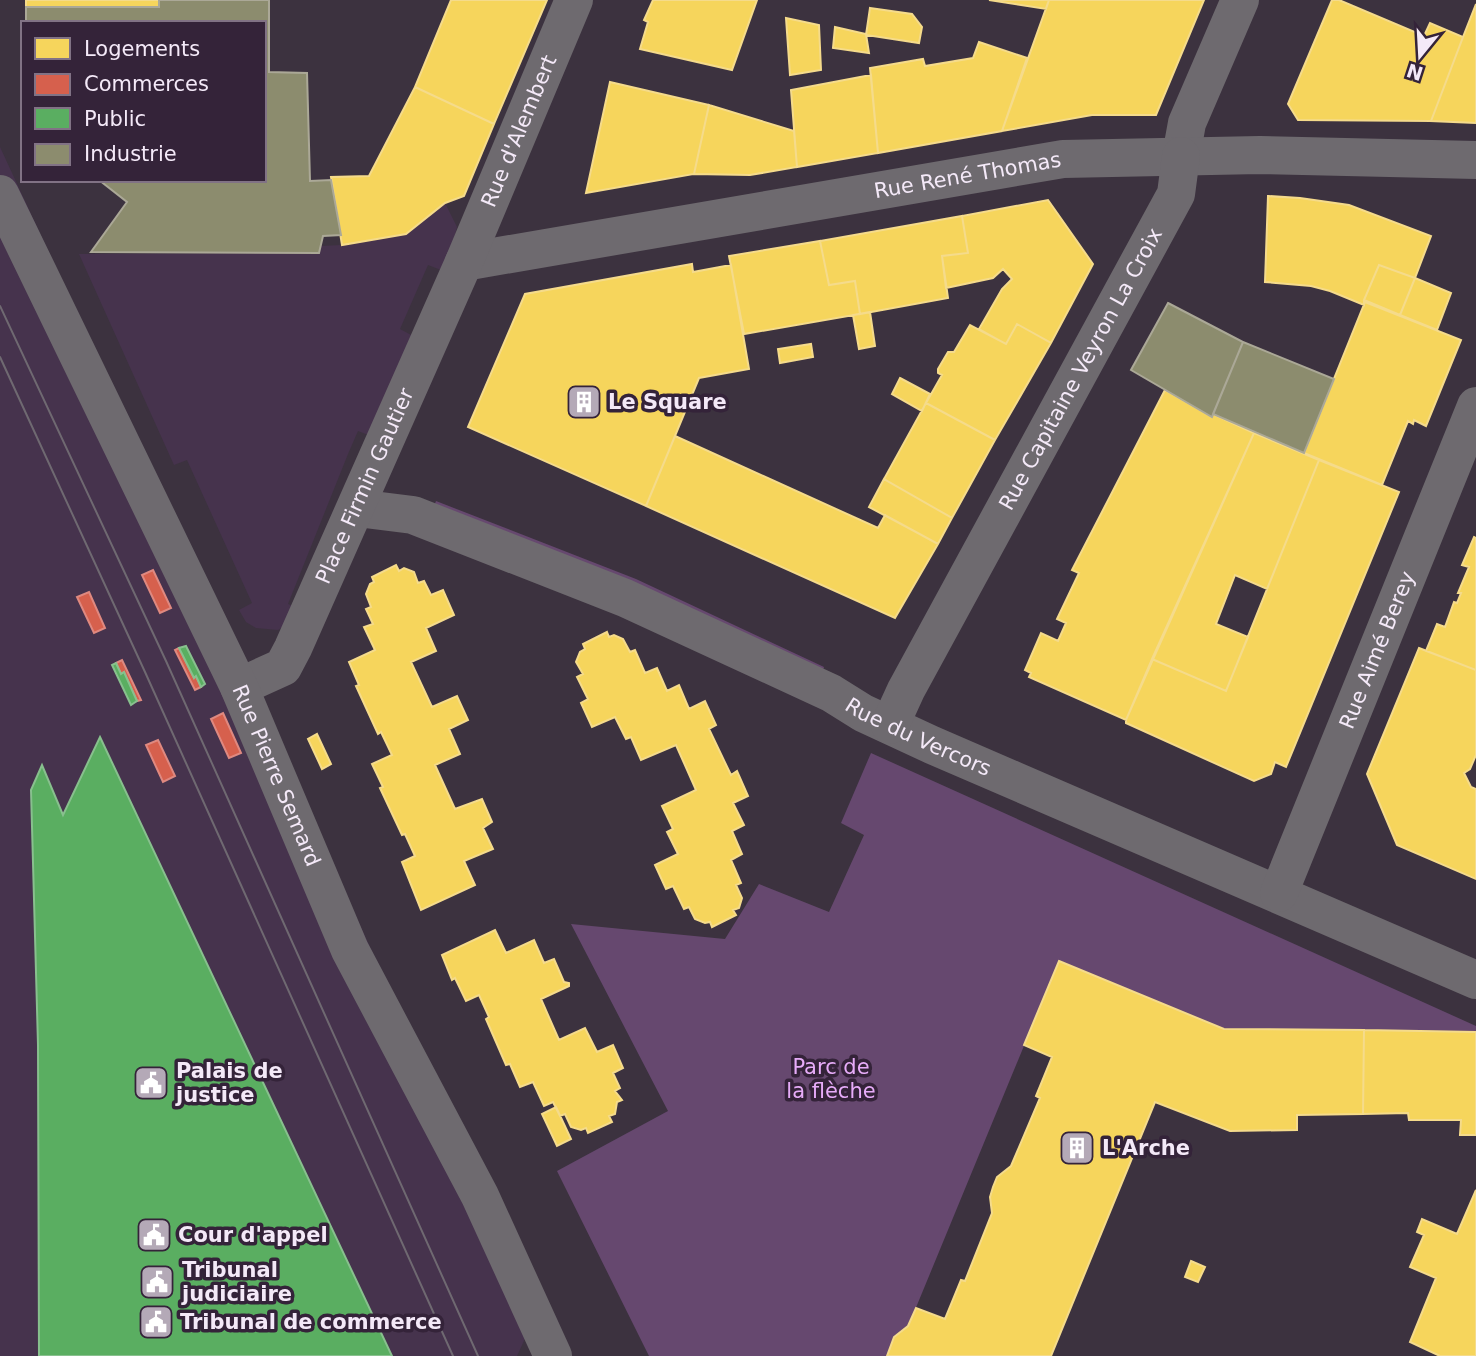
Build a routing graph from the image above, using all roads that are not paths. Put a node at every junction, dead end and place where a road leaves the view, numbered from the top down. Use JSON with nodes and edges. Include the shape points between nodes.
{"nodes":[{"id":1,"x":574,"y":0,"type":"edge"},
{"id":2,"x":1240,"y":0,"type":"edge"},
{"id":3,"x":1181,"y":156,"type":"junction"},
{"id":4,"x":1476,"y":160,"type":"edge"},
{"id":5,"x":0,"y":194,"type":"edge"},
{"id":6,"x":464,"y":262,"type":"junction"},
{"id":7,"x":1476,"y":406,"type":"edge"},
{"id":8,"x":357,"y":508,"type":"junction"},
{"id":9,"x":239,"y":687,"type":"junction"},
{"id":10,"x":890,"y":725,"type":"junction"},
{"id":11,"x":1279,"y":893,"type":"junction"},
{"id":12,"x":1476,"y":979,"type":"edge"},
{"id":13,"x":553,"y":1356,"type":"edge"}],
"edges":[{"from":1,"to":6,"type":"street","name":"Rue d'Alembert"},
{"from":2,"to":3,"type":"street","name":"Rue Capitaine Veyron La Croix","via":[[1187,123]]},
{"from":3,"to":4,"type":"street","name":"Rue René Thomas"},
{"from":3,"to":6,"type":"street","name":"Rue René Thomas","via":[[1062,159]]},
{"from":3,"to":10,"type":"street","name":"Rue Capitaine Veyron La Croix","via":[[1176,194]]},
{"from":5,"to":9,"type":"street","name":"Rue Pierre Semard"},
{"from":6,"to":8,"type":"street","name":"Place Firmin Gautier"},
{"from":7,"to":11,"type":"street","name":"Rue Aimé Berey"},
{"from":8,"to":9,"type":"street","name":"Place Firmin Gautier","via":[[283,667]]},
{"from":8,"to":10,"type":"street","name":"Rue du Vercors","via":[[413,515],[625,598]]},
{"from":9,"to":13,"type":"street","name":"Rue Pierre Semard","via":[[350,950],[480,1196]]},
{"from":10,"to":11,"type":"street","name":"Rue du Vercors"},
{"from":11,"to":12,"type":"street","name":"Rue du Vercors"}]}
